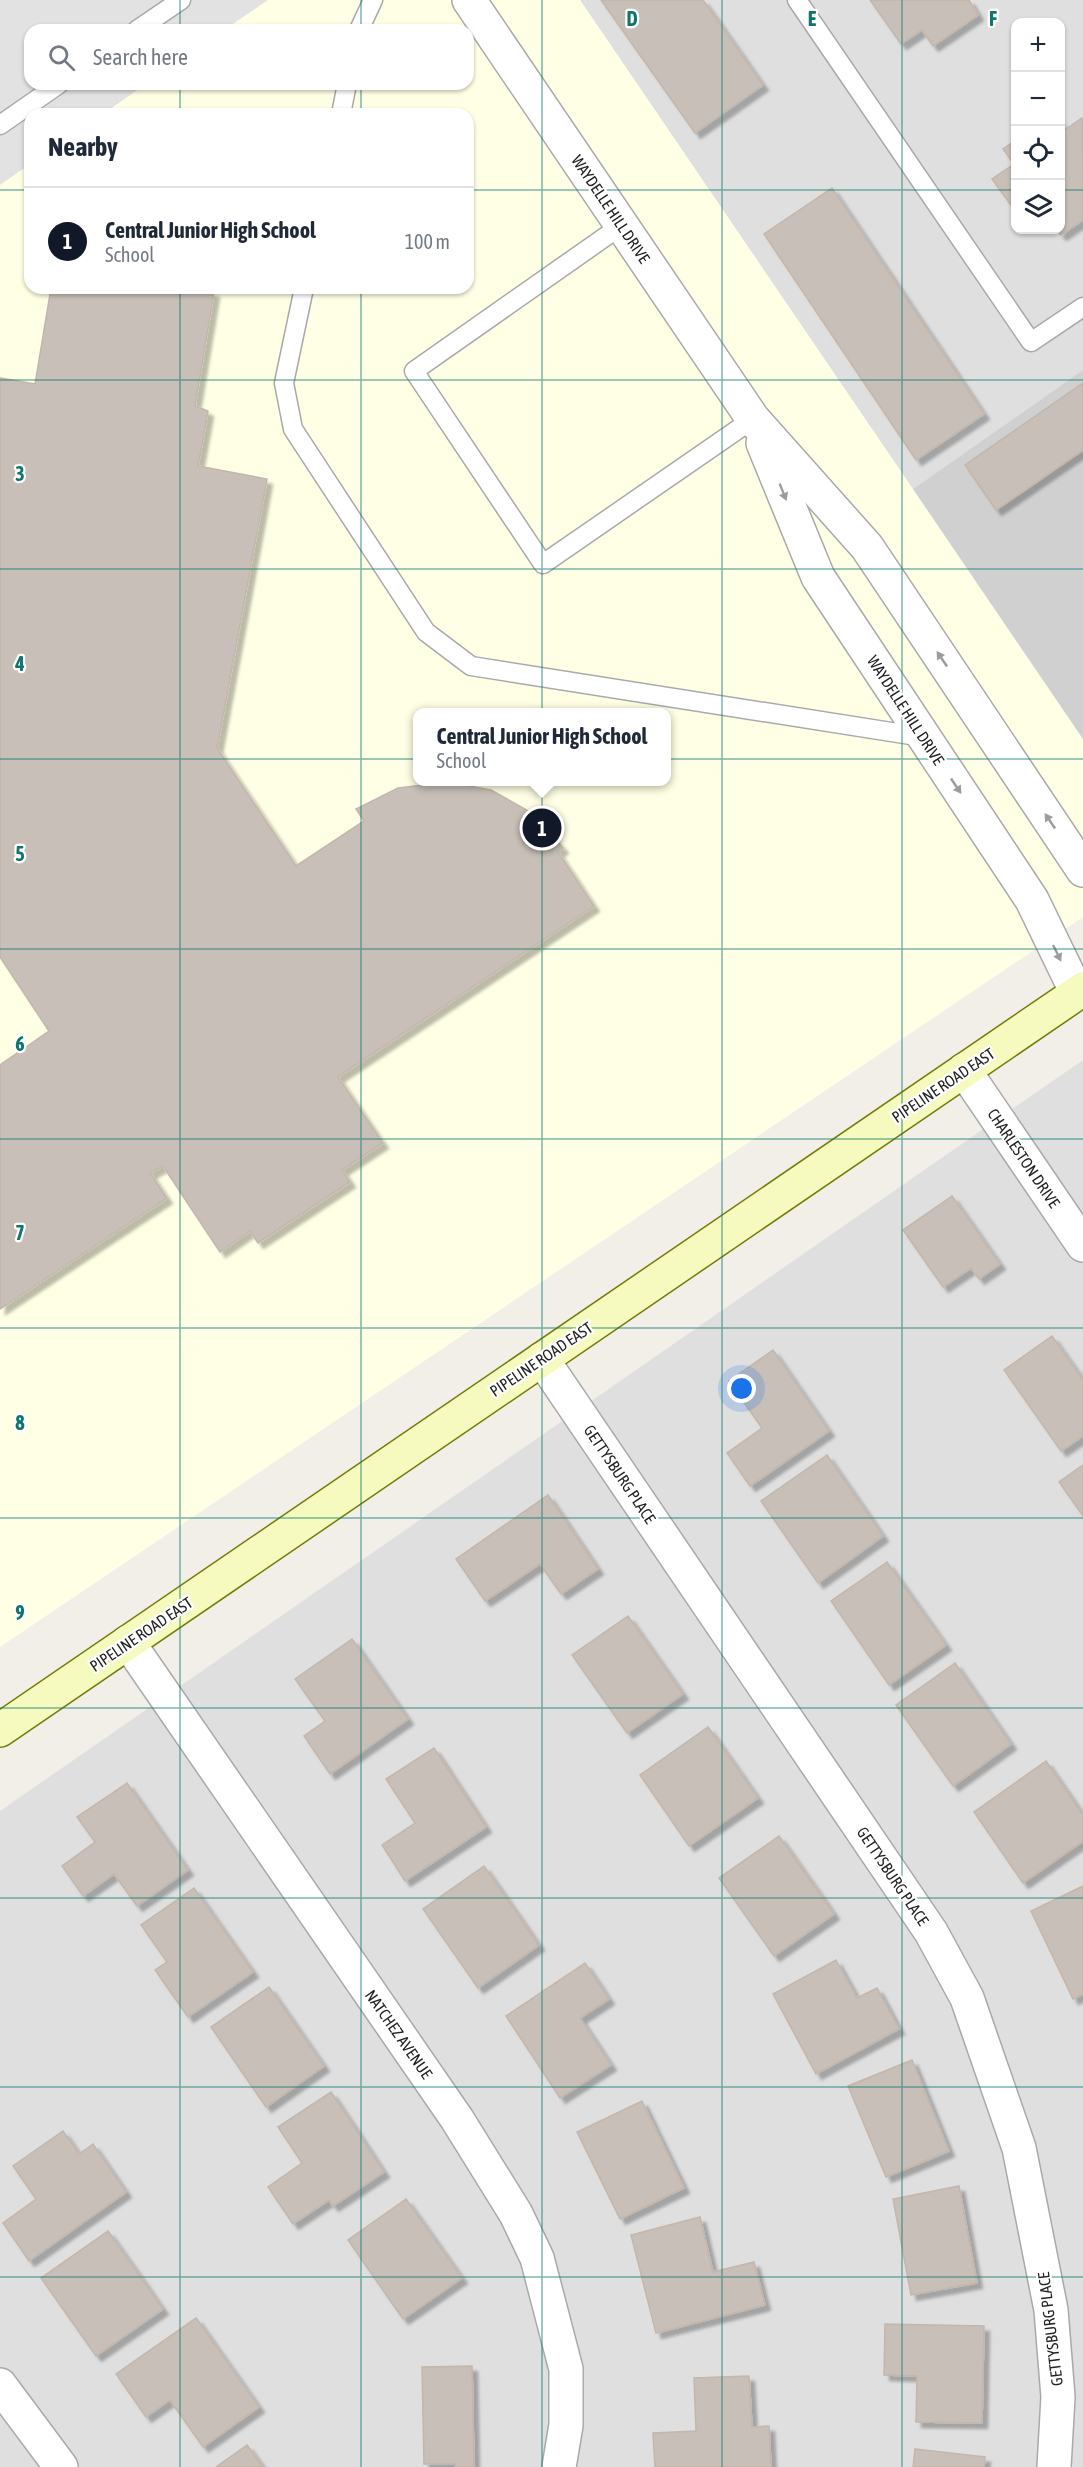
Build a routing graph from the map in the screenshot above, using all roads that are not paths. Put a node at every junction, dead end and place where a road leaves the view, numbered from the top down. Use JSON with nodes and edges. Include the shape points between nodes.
{"nodes":[{"id":1,"x":181,"y":0,"type":"edge"},
{"id":2,"x":373,"y":0,"type":"edge"},
{"id":3,"x":469,"y":0,"type":"edge"},
{"id":4,"x":797,"y":0,"type":"edge"},
{"id":5,"x":146,"y":24,"type":"edge"},
{"id":6,"x":362,"y":24,"type":"edge"},
{"id":7,"x":50,"y":90,"type":"edge"},
{"id":8,"x":346,"y":90,"type":"edge"},
{"id":9,"x":24,"y":108,"type":"edge"},
{"id":10,"x":24,"y":108,"type":"edge"},
{"id":11,"x":342,"y":108,"type":"edge"},
{"id":12,"x":0,"y":125,"type":"edge"},
{"id":13,"x":621,"y":225,"type":"junction"},
{"id":14,"x":303,"y":294,"type":"edge"},
{"id":15,"x":1083,"y":307,"type":"edge"},
{"id":16,"x":753,"y":419,"type":"junction"},
{"id":17,"x":923,"y":737,"type":"junction"},
{"id":18,"x":1083,"y":870,"type":"edge"},
{"id":19,"x":1080,"y":991,"type":"edge"},
{"id":20,"x":964,"y":1070,"type":"junction"},
{"id":21,"x":1083,"y":1245,"type":"edge"},
{"id":22,"x":542,"y":1359,"type":"junction"},
{"id":23,"x":128,"y":1642,"type":"junction"},
{"id":24,"x":0,"y":1730,"type":"edge"},
{"id":25,"x":0,"y":2385,"type":"edge"},
{"id":26,"x":61,"y":2467,"type":"edge"},
{"id":27,"x":559,"y":2467,"type":"edge"},
{"id":28,"x":1054,"y":2467,"type":"edge"}],
"edges":[{"from":1,"to":5,"type":"lane"},
{"from":2,"to":6,"type":"lane"},
{"from":3,"to":13,"type":"street","name":"WAYDELLE HILL DRIVE"},
{"from":4,"to":15,"type":"lane","via":[[1031,342]]},
{"from":7,"to":9,"type":"lane"},
{"from":8,"to":11,"type":"lane"},
{"from":10,"to":12,"type":"lane"},
{"from":13,"to":16,"type":"street","name":"WAYDELLE HILL DRIVE"},
{"from":13,"to":16,"type":"lane","via":[[414,371],[543,564]]},
{"from":14,"to":17,"type":"lane","via":[[284,383],[293,429],[426,632],[471,666]]},
{"from":16,"to":17,"type":"street","name":"WAYDELLE HILL DRIVE","one_way":true,"via":[[818,577]]},
{"from":18,"to":16,"type":"street","name":"WAYDELLE HILL DRIVE","one_way":true,"via":[[867,547]]},
{"from":17,"to":19,"type":"street","name":"WAYDELLE HILL DRIVE","one_way":true,"via":[[1032,900]]},
{"from":19,"to":20,"type":"main road","name":"PIPELINE ROAD EAST"},
{"from":20,"to":21,"type":"street","name":"CHARLESTON DRIVE"},
{"from":20,"to":22,"type":"main road","name":"PIPELINE ROAD EAST"},
{"from":22,"to":23,"type":"main road","name":"PIPELINE ROAD EAST"},
{"from":22,"to":28,"type":"street","name":"GETTYSBURG PLACE","via":[[931,1932],[967,1998],[1019,2148],[1051,2310],[1058,2397]]},
{"from":23,"to":24,"type":"main road","name":"PIPELINE ROAD EAST"},
{"from":23,"to":27,"type":"street","name":"NATCHEZ AVENUE","via":[[457,2119],[516,2214],[537,2258],[566,2369],[566,2426]]},
{"from":25,"to":26,"type":"street"}]}
